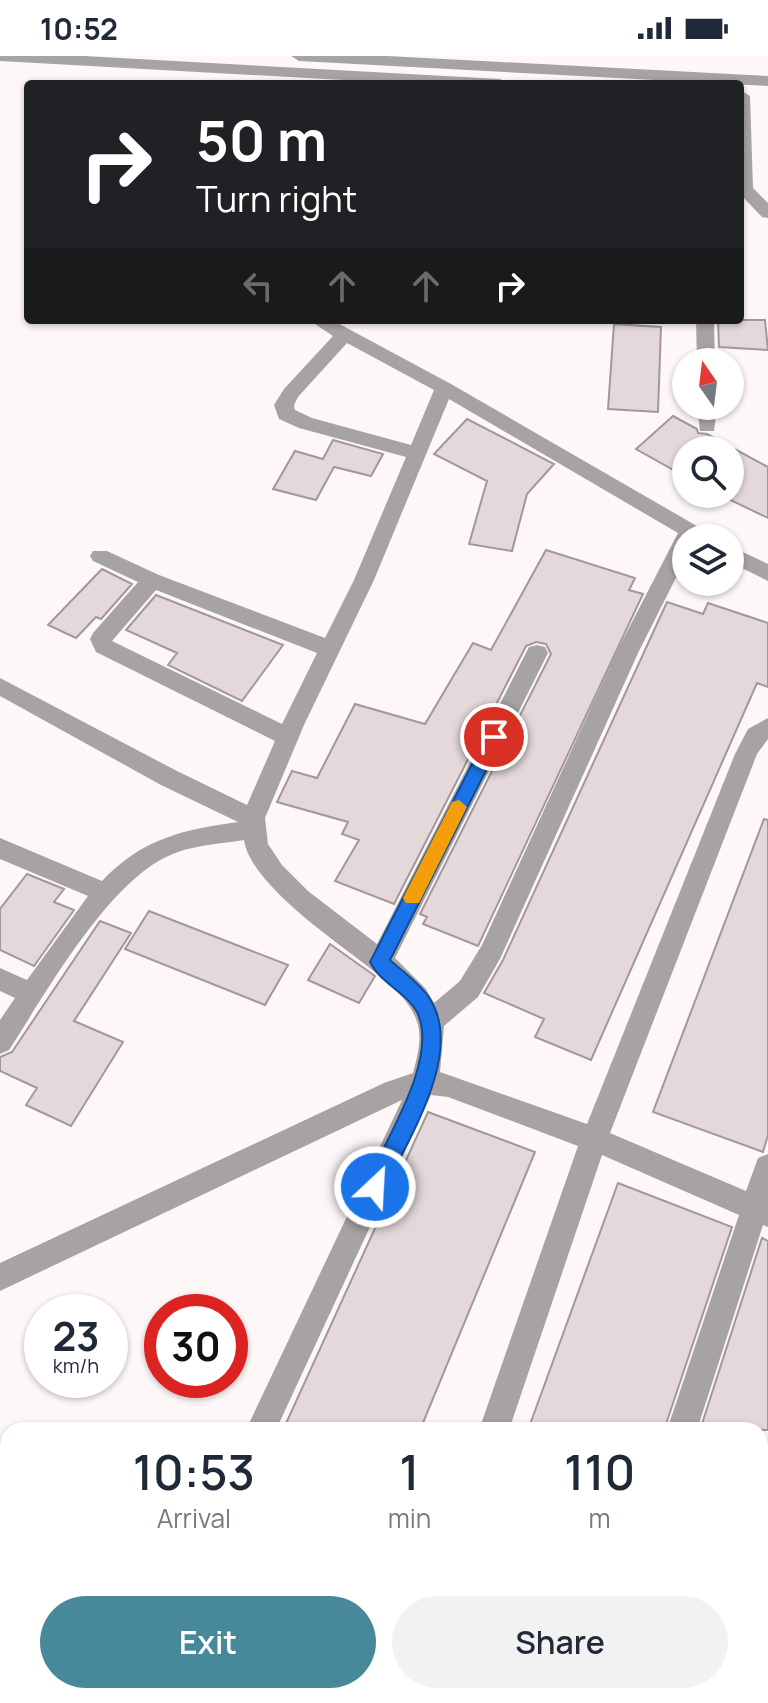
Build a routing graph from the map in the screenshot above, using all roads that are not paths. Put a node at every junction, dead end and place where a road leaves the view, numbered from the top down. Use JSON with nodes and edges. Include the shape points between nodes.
{"nodes":[{"id":1,"x":0,"y":56,"type":"edge"},
{"id":2,"x":299,"y":56,"type":"edge"},
{"id":3,"x":694,"y":56,"type":"edge"},
{"id":4,"x":337,"y":57,"type":"edge"},
{"id":5,"x":702,"y":78,"type":"junction"},
{"id":6,"x":329,"y":79,"type":"edge"},
{"id":7,"x":363,"y":80,"type":"edge"},
{"id":8,"x":768,"y":81,"type":"edge"},
{"id":9,"x":744,"y":96,"type":"edge"},
{"id":10,"x":768,"y":98,"type":"edge"},
{"id":11,"x":744,"y":166,"type":"edge"},
{"id":12,"x":746,"y":201,"type":"edge"},
{"id":13,"x":768,"y":213,"type":"edge"},
{"id":14,"x":325,"y":324,"type":"edge"},
{"id":15,"x":705,"y":324,"type":"edge"},
{"id":16,"x":344,"y":335,"type":"junction"},
{"id":17,"x":706,"y":348,"type":"edge"},
{"id":18,"x":444,"y":388,"type":"junction"},
{"id":19,"x":707,"y":420,"type":"edge"},
{"id":20,"x":707,"y":426,"type":"dead end"},
{"id":21,"x":417,"y":453,"type":"junction"},
{"id":22,"x":676,"y":524,"type":"edge"},
{"id":23,"x":100,"y":556,"type":"dead end"},
{"id":24,"x":744,"y":560,"type":"edge"},
{"id":25,"x":768,"y":573,"type":"edge"},
{"id":26,"x":672,"y":575,"type":"edge"},
{"id":27,"x":152,"y":580,"type":"junction"},
{"id":28,"x":330,"y":649,"type":"junction"},
{"id":29,"x":537,"y":653,"type":"dead end"},
{"id":30,"x":0,"y":686,"type":"edge"},
{"id":31,"x":768,"y":727,"type":"edge"},
{"id":32,"x":288,"y":737,"type":"junction"},
{"id":33,"x":252,"y":824,"type":"junction"},
{"id":34,"x":0,"y":848,"type":"edge"},
{"id":35,"x":106,"y":893,"type":"junction"},
{"id":36,"x":380,"y":962,"type":"junction"},
{"id":37,"x":0,"y":979,"type":"edge"},
{"id":38,"x":32,"y":994,"type":"junction"},
{"id":39,"x":430,"y":1022,"type":"junction"},
{"id":40,"x":0,"y":1042,"type":"edge"},
{"id":41,"x":424,"y":1082,"type":"junction"},
{"id":42,"x":594,"y":1139,"type":"junction"},
{"id":43,"x":768,"y":1167,"type":"edge"},
{"id":44,"x":762,"y":1211,"type":"edge"},
{"id":45,"x":5,"y":1269,"type":"edge"},
{"id":46,"x":265,"y":1422,"type":"edge"},
{"id":47,"x":497,"y":1422,"type":"edge"},
{"id":48,"x":685,"y":1422,"type":"edge"}],
"edges":[{"from":1,"to":6,"type":"street"},
{"from":2,"to":4,"type":"street"},
{"from":3,"to":5,"type":"street"},
{"from":4,"to":5,"type":"street"},
{"from":5,"to":8,"type":"street"},
{"from":6,"to":7,"type":"street"},
{"from":9,"to":10,"type":"street"},
{"from":11,"to":12,"type":"street"},
{"from":12,"to":13,"type":"street"},
{"from":14,"to":16,"type":"street"},
{"from":15,"to":17,"type":"street"},
{"from":16,"to":18,"type":"street"},
{"from":16,"to":21,"type":"street","via":[[291,393],[284,405],[286,414]]},
{"from":18,"to":21,"type":"street"},
{"from":18,"to":22,"type":"street"},
{"from":19,"to":20,"type":"street"},
{"from":21,"to":28,"type":"street"},
{"from":23,"to":27,"type":"street"},
{"from":24,"to":25,"type":"street"},
{"from":26,"to":39,"type":"street","via":[[628,651],[491,951],[469,989]]},
{"from":27,"to":28,"type":"street"},
{"from":27,"to":32,"type":"street","via":[[106,631],[104,646]]},
{"from":28,"to":32,"type":"street"},
{"from":29,"to":36,"type":"street"},
{"from":30,"to":33,"type":"street"},
{"from":31,"to":42,"type":"street","via":[[756,735],[746,754]]},
{"from":32,"to":33,"type":"street"},
{"from":33,"to":35,"type":"street","via":[[153,852]]},
{"from":33,"to":36,"type":"street","via":[[259,848],[285,886]]},
{"from":34,"to":35,"type":"street"},
{"from":35,"to":38,"type":"street"},
{"from":36,"to":39,"type":"street","via":[[422,1003]]},
{"from":37,"to":38,"type":"street"},
{"from":38,"to":40,"type":"street"},
{"from":39,"to":41,"type":"street","via":[[431,1058]]},
{"from":41,"to":42,"type":"street","via":[[448,1085]]},
{"from":41,"to":45,"type":"street","via":[[393,1091]]},
{"from":41,"to":46,"type":"street"},
{"from":42,"to":44,"type":"street"},
{"from":42,"to":47,"type":"street"},
{"from":43,"to":44,"type":"street"},
{"from":44,"to":48,"type":"street"}]}
